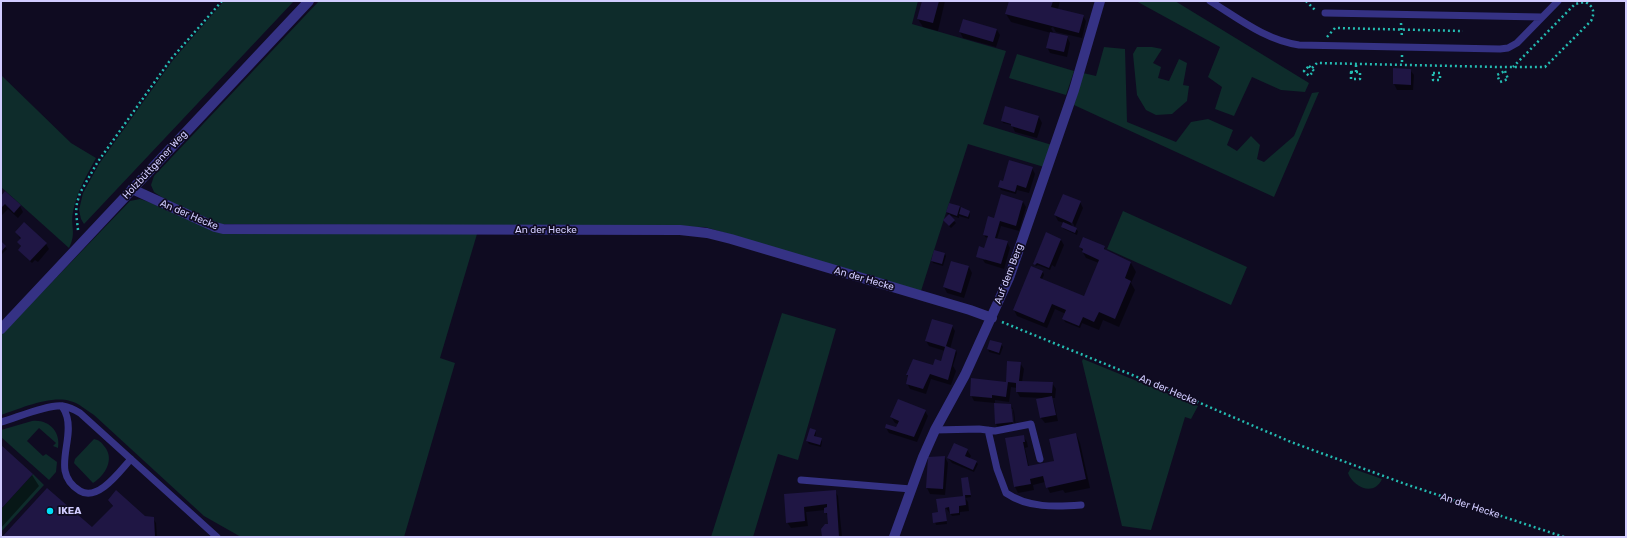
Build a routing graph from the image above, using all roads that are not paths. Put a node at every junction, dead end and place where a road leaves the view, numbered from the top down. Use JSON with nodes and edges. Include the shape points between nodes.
{"nodes":[{"id":1,"x":309,"y":1,"type":"edge"},
{"id":2,"x":1100,"y":1,"type":"edge"},
{"id":3,"x":1210,"y":1,"type":"edge"},
{"id":4,"x":1558,"y":1,"type":"edge"},
{"id":5,"x":1325,"y":13,"type":"dead end"},
{"id":6,"x":1542,"y":17,"type":"junction"},
{"id":7,"x":132,"y":189,"type":"junction"},
{"id":8,"x":992,"y":318,"type":"junction"},
{"id":9,"x":1,"y":329,"type":"edge"},
{"id":10,"x":62,"y":406,"type":"junction"},
{"id":11,"x":1,"y":422,"type":"edge"},
{"id":12,"x":935,"y":430,"type":"junction"},
{"id":13,"x":988,"y":430,"type":"junction"},
{"id":14,"x":131,"y":459,"type":"junction"},
{"id":15,"x":1040,"y":459,"type":"dead end"},
{"id":16,"x":801,"y":480,"type":"dead end"},
{"id":17,"x":911,"y":489,"type":"junction"},
{"id":18,"x":1081,"y":505,"type":"dead end"},
{"id":19,"x":217,"y":537,"type":"edge"},
{"id":20,"x":894,"y":537,"type":"edge"}],
"edges":[{"from":1,"to":7,"type":"street","name":"Holzbüttgener Weg"},
{"from":2,"to":8,"type":"street","name":"Auf dem Berg","via":[[1040,193]]},
{"from":3,"to":6,"type":"lane","via":[[1267,36],[1298,45],[1500,49],[1517,43]]},
{"from":4,"to":6,"type":"lane"},
{"from":5,"to":6,"type":"lane"},
{"from":7,"to":8,"type":"street","name":"An der Hecke","via":[[223,229],[697,232],[724,237]]},
{"from":7,"to":9,"type":"street","name":"Holzbüttgener Weg"},
{"from":8,"to":12,"type":"street","name":"Auf dem Berg","via":[[965,376]]},
{"from":10,"to":11,"type":"lane"},
{"from":10,"to":14,"type":"lane","via":[[80,413]]},
{"from":10,"to":14,"type":"lane","via":[[68,428],[66,475],[72,486],[83,492],[94,493],[104,488]]},
{"from":12,"to":13,"type":"lane"},
{"from":12,"to":17,"type":"street","name":"Auf dem Berg"},
{"from":13,"to":15,"type":"lane","via":[[1001,431],[1031,424]]},
{"from":13,"to":18,"type":"lane","via":[[1006,493],[1023,502],[1054,507]]},
{"from":14,"to":19,"type":"lane"},
{"from":16,"to":17,"type":"lane"},
{"from":17,"to":20,"type":"street","name":"Auf dem Berg"}]}
